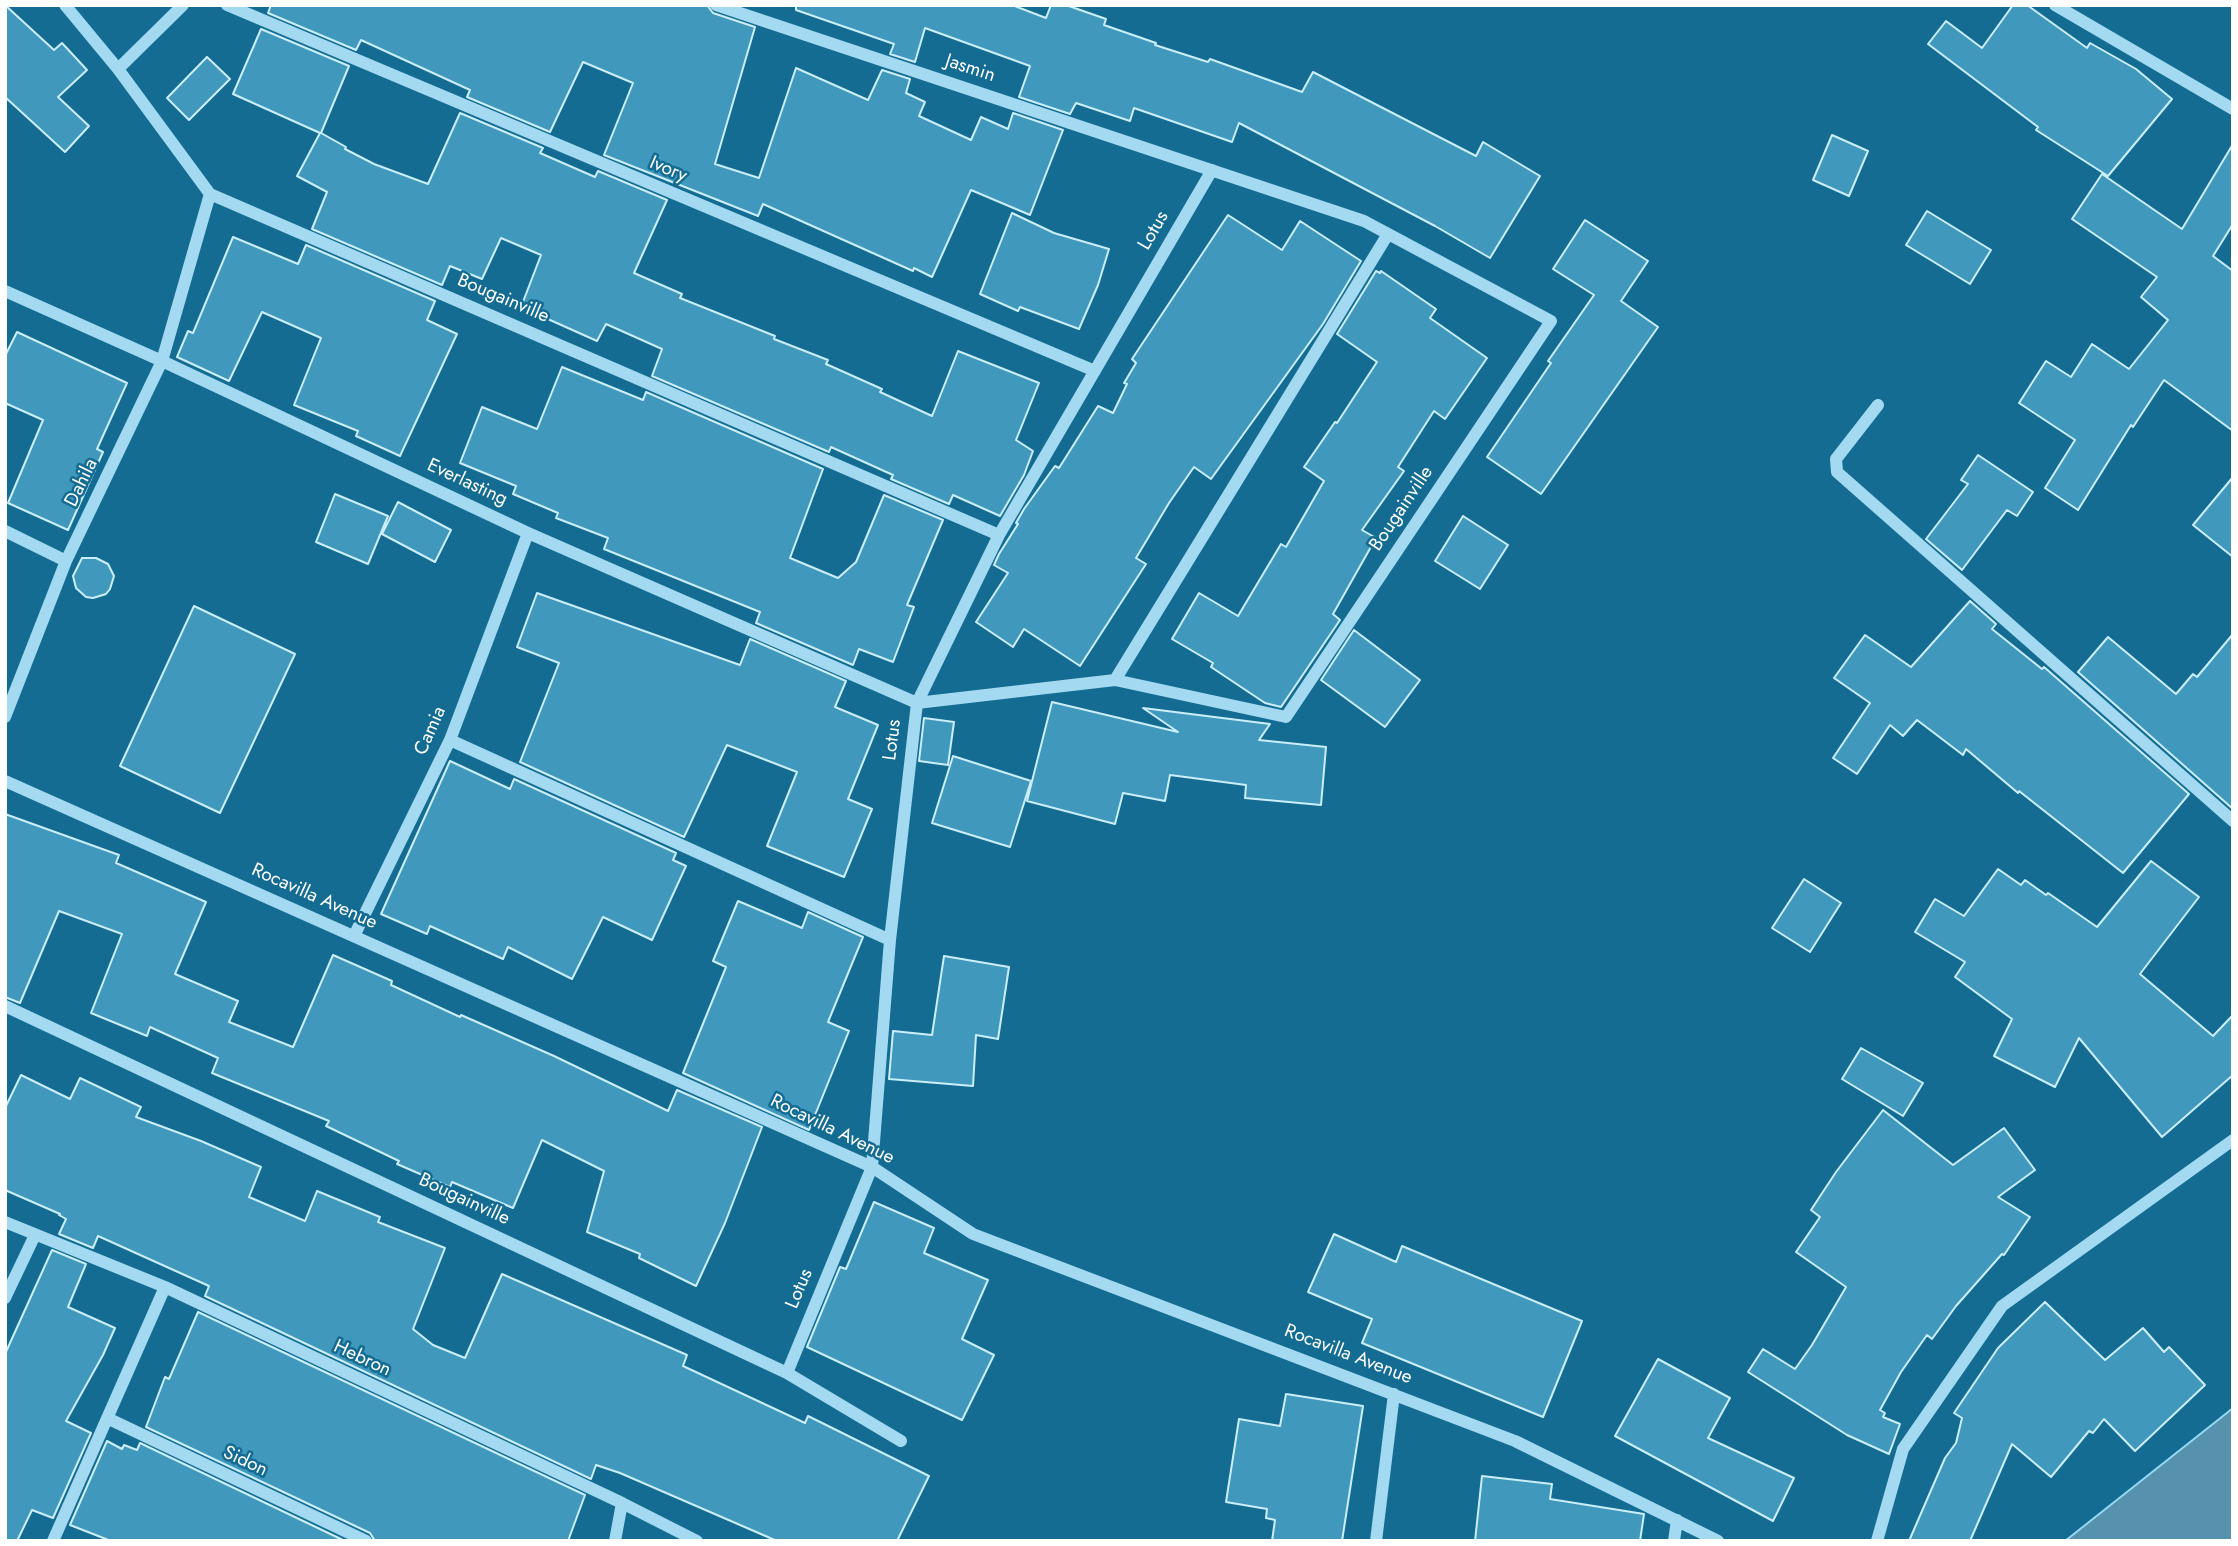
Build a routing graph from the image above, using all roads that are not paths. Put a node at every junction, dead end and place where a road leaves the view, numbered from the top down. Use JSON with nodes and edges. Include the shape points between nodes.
{"nodes":[{"id":1,"x":65,"y":5,"type":"edge"},
{"id":2,"x":183,"y":5,"type":"edge"},
{"id":3,"x":227,"y":5,"type":"edge"},
{"id":4,"x":716,"y":5,"type":"edge"},
{"id":5,"x":2055,"y":5,"type":"edge"},
{"id":6,"x":118,"y":69,"type":"junction"},
{"id":7,"x":2233,"y":109,"type":"edge"},
{"id":8,"x":1212,"y":170,"type":"junction"},
{"id":9,"x":210,"y":194,"type":"junction"},
{"id":10,"x":1388,"y":234,"type":"junction"},
{"id":11,"x":5,"y":291,"type":"edge"},
{"id":12,"x":162,"y":360,"type":"junction"},
{"id":13,"x":1095,"y":371,"type":"junction"},
{"id":14,"x":1878,"y":405,"type":"dead end"},
{"id":15,"x":5,"y":531,"type":"edge"},
{"id":16,"x":528,"y":533,"type":"junction"},
{"id":17,"x":999,"y":535,"type":"junction"},
{"id":18,"x":66,"y":561,"type":"junction"},
{"id":19,"x":1115,"y":680,"type":"junction"},
{"id":20,"x":917,"y":703,"type":"junction"},
{"id":21,"x":5,"y":717,"type":"edge"},
{"id":22,"x":450,"y":740,"type":"junction"},
{"id":23,"x":5,"y":781,"type":"edge"},
{"id":24,"x":2233,"y":821,"type":"edge"},
{"id":25,"x":354,"y":936,"type":"junction"},
{"id":26,"x":890,"y":940,"type":"junction"},
{"id":27,"x":5,"y":1006,"type":"edge"},
{"id":28,"x":2233,"y":1140,"type":"edge"},
{"id":29,"x":872,"y":1167,"type":"junction"},
{"id":30,"x":5,"y":1222,"type":"edge"},
{"id":31,"x":35,"y":1235,"type":"junction"},
{"id":32,"x":165,"y":1287,"type":"junction"},
{"id":33,"x":5,"y":1298,"type":"edge"},
{"id":34,"x":786,"y":1373,"type":"junction"},
{"id":35,"x":1394,"y":1394,"type":"junction"},
{"id":36,"x":107,"y":1418,"type":"junction"},
{"id":37,"x":901,"y":1441,"type":"dead end"},
{"id":38,"x":622,"y":1503,"type":"junction"},
{"id":39,"x":1677,"y":1520,"type":"junction"},
{"id":40,"x":53,"y":1541,"type":"edge"},
{"id":41,"x":366,"y":1541,"type":"edge"},
{"id":42,"x":614,"y":1541,"type":"edge"},
{"id":43,"x":697,"y":1541,"type":"edge"},
{"id":44,"x":1376,"y":1541,"type":"edge"},
{"id":45,"x":1674,"y":1541,"type":"edge"},
{"id":46,"x":1718,"y":1541,"type":"edge"},
{"id":47,"x":1877,"y":1541,"type":"edge"}],
"edges":[{"from":1,"to":6,"type":"street"},
{"from":2,"to":6,"type":"street"},
{"from":3,"to":13,"type":"street","name":"Ivory"},
{"from":4,"to":8,"type":"street","name":"Jasmin"},
{"from":5,"to":7,"type":"street"},
{"from":6,"to":9,"type":"street"},
{"from":8,"to":10,"type":"street","name":"Bougainville","via":[[1364,221]]},
{"from":8,"to":13,"type":"street","name":"Lotus"},
{"from":9,"to":12,"type":"street","name":"Dahila"},
{"from":9,"to":17,"type":"street","name":"Bougainville"},
{"from":10,"to":19,"type":"street"},
{"from":10,"to":19,"type":"street","name":"Bougainville","via":[[1551,321],[1286,717]]},
{"from":11,"to":12,"type":"street","name":"Everlasting"},
{"from":12,"to":16,"type":"street","name":"Everlasting"},
{"from":12,"to":18,"type":"street","name":"Dahila"},
{"from":13,"to":17,"type":"street","name":"Lotus"},
{"from":14,"to":24,"type":"street","via":[[1836,459],[1837,472]]},
{"from":15,"to":18,"type":"street"},
{"from":16,"to":20,"type":"street","name":"Everlasting"},
{"from":16,"to":22,"type":"street","name":"Camia"},
{"from":17,"to":20,"type":"street","name":"Lotus"},
{"from":18,"to":21,"type":"street","name":"Dahila"},
{"from":19,"to":20,"type":"street","name":"Bougainville"},
{"from":20,"to":26,"type":"street","name":"Lotus"},
{"from":22,"to":25,"type":"street","name":"Camia"},
{"from":22,"to":26,"type":"street"},
{"from":23,"to":25,"type":"street","name":"Rocavilla Avenue"},
{"from":25,"to":29,"type":"street","name":"Rocavilla Avenue"},
{"from":26,"to":29,"type":"street","name":"Lotus"},
{"from":27,"to":34,"type":"street","name":"Bougainville"},
{"from":28,"to":47,"type":"street","via":[[2002,1306],[1903,1449]]},
{"from":29,"to":34,"type":"street","name":"Lotus"},
{"from":29,"to":35,"type":"street","name":"Rocavilla Avenue","via":[[973,1234]]},
{"from":30,"to":31,"type":"street","name":"Hebron"},
{"from":31,"to":32,"type":"street","name":"Hebron"},
{"from":31,"to":33,"type":"street"},
{"from":32,"to":36,"type":"street"},
{"from":32,"to":38,"type":"street","name":"Hebron"},
{"from":34,"to":37,"type":"street","name":"Bougainville"},
{"from":35,"to":39,"type":"street","name":"Rocavilla Avenue","via":[[1515,1441]]},
{"from":35,"to":44,"type":"street"},
{"from":36,"to":40,"type":"street"},
{"from":36,"to":41,"type":"street","name":"Sidon"},
{"from":38,"to":42,"type":"street"},
{"from":38,"to":43,"type":"street","name":"Hebron"},
{"from":39,"to":45,"type":"street"},
{"from":39,"to":46,"type":"street","name":"Rocavilla Avenue"}]}
